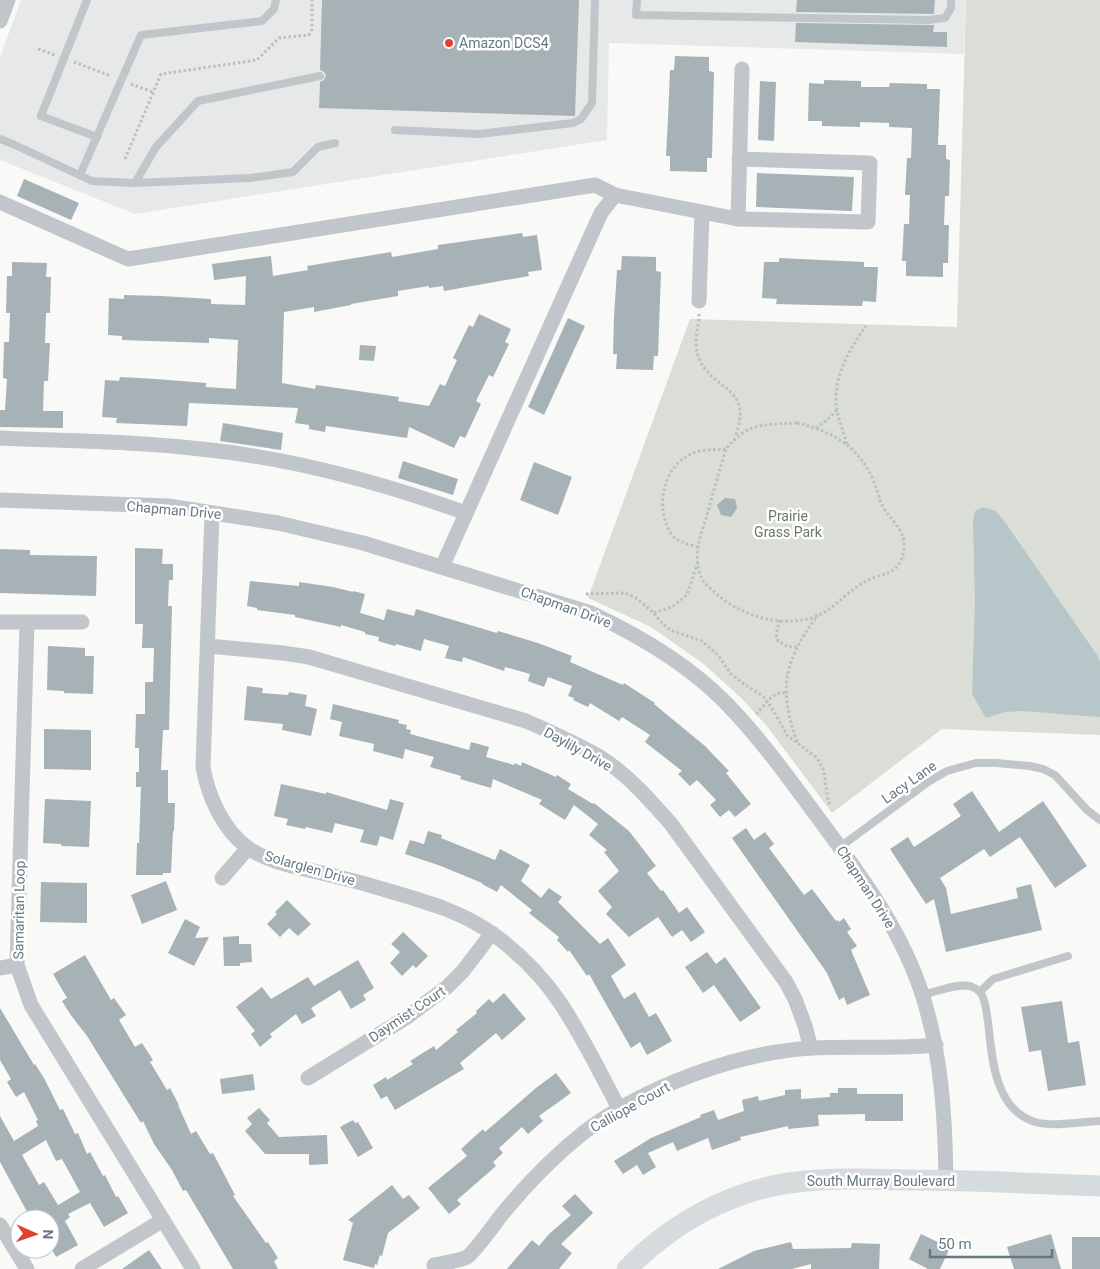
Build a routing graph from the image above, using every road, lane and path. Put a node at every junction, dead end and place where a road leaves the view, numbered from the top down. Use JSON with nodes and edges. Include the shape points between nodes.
{"nodes":[{"id":1,"x":8,"y":0,"type":"edge"},
{"id":2,"x":87,"y":0,"type":"edge"},
{"id":3,"x":276,"y":0,"type":"edge"},
{"id":4,"x":312,"y":0,"type":"edge"},
{"id":5,"x":595,"y":0,"type":"edge"},
{"id":6,"x":637,"y":0,"type":"edge"},
{"id":7,"x":951,"y":0,"type":"edge"},
{"id":8,"x":0,"y":21,"type":"edge"},
{"id":9,"x":38,"y":49,"type":"dead end"},
{"id":10,"x":64,"y":58,"type":"junction"},
{"id":11,"x":742,"y":69,"type":"dead end"},
{"id":12,"x":320,"y":76,"type":"dead end"},
{"id":13,"x":121,"y":80,"type":"junction"},
{"id":14,"x":153,"y":92,"type":"junction"},
{"id":15,"x":395,"y":130,"type":"dead end"},
{"id":16,"x":97,"y":137,"type":"junction"},
{"id":17,"x":0,"y":139,"type":"edge"},
{"id":18,"x":335,"y":143,"type":"dead end"},
{"id":19,"x":739,"y":159,"type":"junction"},
{"id":20,"x":126,"y":160,"type":"dead end"},
{"id":21,"x":80,"y":175,"type":"junction"},
{"id":22,"x":136,"y":183,"type":"junction"},
{"id":23,"x":615,"y":195,"type":"junction"},
{"id":24,"x":0,"y":202,"type":"edge"},
{"id":25,"x":702,"y":213,"type":"junction"},
{"id":26,"x":738,"y":219,"type":"junction"},
{"id":27,"x":699,"y":300,"type":"joint"},
{"id":28,"x":866,"y":326,"type":"dead end"},
{"id":29,"x":837,"y":410,"type":"junction"},
{"id":30,"x":816,"y":428,"type":"junction"},
{"id":31,"x":0,"y":438,"type":"edge"},
{"id":32,"x":735,"y":438,"type":"junction"},
{"id":33,"x":847,"y":444,"type":"junction"},
{"id":34,"x":726,"y":449,"type":"junction"},
{"id":35,"x":0,"y":500,"type":"edge"},
{"id":36,"x":212,"y":512,"type":"junction"},
{"id":37,"x":466,"y":513,"type":"junction"},
{"id":38,"x":698,"y":547,"type":"junction"},
{"id":39,"x":698,"y":562,"type":"junction"},
{"id":40,"x":442,"y":567,"type":"junction"},
{"id":41,"x":654,"y":613,"type":"dead end"},
{"id":42,"x":819,"y":615,"type":"junction"},
{"id":43,"x":780,"y":620,"type":"junction"},
{"id":44,"x":0,"y":622,"type":"edge"},
{"id":45,"x":82,"y":622,"type":"dead end"},
{"id":46,"x":27,"y":624,"type":"junction"},
{"id":47,"x":208,"y":646,"type":"junction"},
{"id":48,"x":797,"y":647,"type":"junction"},
{"id":49,"x":786,"y":693,"type":"junction"},
{"id":50,"x":756,"y":714,"type":"dead end"},
{"id":51,"x":798,"y":743,"type":"dead end"},
{"id":52,"x":1100,"y":820,"type":"edge"},
{"id":53,"x":840,"y":847,"type":"junction"},
{"id":54,"x":248,"y":848,"type":"junction"},
{"id":55,"x":222,"y":878,"type":"dead end"},
{"id":56,"x":492,"y":933,"type":"junction"},
{"id":57,"x":1068,"y":956,"type":"dead end"},
{"id":58,"x":17,"y":965,"type":"junction"},
{"id":59,"x":0,"y":968,"type":"edge"},
{"id":60,"x":980,"y":992,"type":"junction"},
{"id":61,"x":922,"y":995,"type":"junction"},
{"id":62,"x":936,"y":1046,"type":"junction"},
{"id":63,"x":811,"y":1048,"type":"junction"},
{"id":64,"x":308,"y":1078,"type":"dead end"},
{"id":65,"x":620,"y":1110,"type":"junction"},
{"id":66,"x":1100,"y":1121,"type":"edge"},
{"id":67,"x":946,"y":1180,"type":"junction"},
{"id":68,"x":1100,"y":1186,"type":"edge"},
{"id":69,"x":163,"y":1220,"type":"junction"},
{"id":70,"x":0,"y":1225,"type":"edge"},
{"id":71,"x":434,"y":1266,"type":"dead end"},
{"id":72,"x":27,"y":1269,"type":"edge"},
{"id":73,"x":82,"y":1269,"type":"edge"},
{"id":74,"x":194,"y":1269,"type":"edge"},
{"id":75,"x":627,"y":1269,"type":"edge"}],
"edges":[{"from":1,"to":8,"type":"street"},
{"from":2,"to":10,"type":"lane"},
{"from":3,"to":13,"type":"lane","via":[[274,9],[262,21],[141,34]]},
{"from":4,"to":14,"type":"path","via":[[309,35],[279,38],[258,60],[161,74]]},
{"from":5,"to":15,"type":"lane","via":[[592,103],[581,119],[573,123],[479,134]]},
{"from":6,"to":7,"type":"lane","via":[[636,16],[928,20],[944,18],[951,8]]},
{"from":9,"to":10,"type":"path"},
{"from":10,"to":13,"type":"path"},
{"from":10,"to":16,"type":"lane","via":[[41,116]]},
{"from":11,"to":19,"type":"street"},
{"from":12,"to":22,"type":"lane","via":[[198,101],[156,147]]},
{"from":13,"to":14,"type":"path"},
{"from":13,"to":16,"type":"lane"},
{"from":14,"to":20,"type":"path"},
{"from":16,"to":21,"type":"lane"},
{"from":17,"to":21,"type":"lane"},
{"from":18,"to":22,"type":"lane","via":[[318,147],[293,172],[250,178]]},
{"from":19,"to":26,"type":"street"},
{"from":19,"to":26,"type":"street","via":[[870,163],[868,222]]},
{"from":21,"to":22,"type":"lane","via":[[92,181]]},
{"from":23,"to":24,"type":"street","via":[[595,185],[128,259]]},
{"from":23,"to":25,"type":"street"},
{"from":23,"to":37,"type":"street","via":[[602,213]]},
{"from":25,"to":26,"type":"street"},
{"from":25,"to":27,"type":"street"},
{"from":27,"to":32,"type":"path","via":[[698,356],[711,376],[726,386],[738,404],[740,417]]},
{"from":28,"to":29,"type":"path","via":[[840,373]]},
{"from":29,"to":30,"type":"path"},
{"from":29,"to":33,"type":"path"},
{"from":30,"to":32,"type":"path","via":[[797,423],[762,425]]},
{"from":30,"to":33,"type":"path"},
{"from":31,"to":37,"type":"street","via":[[158,445],[243,455],[350,476]]},
{"from":32,"to":34,"type":"path"},
{"from":33,"to":42,"type":"path","via":[[870,474],[882,507],[900,527],[904,549],[897,567],[890,573],[867,580]]},
{"from":34,"to":38,"type":"path"},
{"from":34,"to":38,"type":"path","via":[[692,454],[676,467],[664,488],[661,501],[669,529],[676,539]]},
{"from":35,"to":36,"type":"street","name":"Chapman Drive","via":[[168,506]]},
{"from":36,"to":40,"type":"street","name":"Chapman Drive","via":[[363,542]]},
{"from":36,"to":47,"type":"street","name":"Solarglen Drive"},
{"from":37,"to":40,"type":"street"},
{"from":38,"to":39,"type":"path"},
{"from":39,"to":41,"type":"path","via":[[687,595],[672,607]]},
{"from":39,"to":43,"type":"path","via":[[704,582],[732,606],[757,616]]},
{"from":40,"to":53,"type":"street","name":"Chapman Drive","via":[[591,613],[668,656],[724,701],[745,724]]},
{"from":42,"to":43,"type":"path","via":[[802,620]]},
{"from":42,"to":48,"type":"path"},
{"from":43,"to":48,"type":"path","via":[[777,640],[788,647]]},
{"from":44,"to":46,"type":"street"},
{"from":45,"to":46,"type":"street"},
{"from":46,"to":58,"type":"street","name":"Samaritan Loop"},
{"from":47,"to":54,"type":"street","name":"Solarglen Drive","via":[[203,748],[206,784],[226,825]]},
{"from":47,"to":63,"type":"street","name":"Daylily Drive","via":[[283,653],[346,667],[526,721],[601,758],[654,804],[671,824],[772,961],[795,999]]},
{"from":48,"to":49,"type":"path","via":[[789,668]]},
{"from":49,"to":50,"type":"path","via":[[772,696]]},
{"from":49,"to":51,"type":"path"},
{"from":52,"to":53,"type":"lane","name":"Lacy Lane","via":[[1055,775],[1043,769],[976,763],[947,771],[928,782]]},
{"from":53,"to":61,"type":"street","name":"Chapman Drive","via":[[889,920]]},
{"from":54,"to":55,"type":"street"},
{"from":54,"to":56,"type":"street","name":"Solarglen Drive","via":[[275,860],[432,904]]},
{"from":56,"to":64,"type":"street","name":"Daymist Court","via":[[442,992]]},
{"from":56,"to":65,"type":"street","name":"Solarglen Drive","via":[[533,969],[561,1004]]},
{"from":57,"to":60,"type":"lane","via":[[993,979]]},
{"from":58,"to":59,"type":"street"},
{"from":58,"to":69,"type":"street","name":"Samaritan Loop","via":[[31,1005]]},
{"from":60,"to":61,"type":"lane","via":[[963,985]]},
{"from":60,"to":66,"type":"lane","via":[[985,1004],[996,1074],[1014,1110],[1037,1123]]},
{"from":61,"to":62,"type":"street","name":"Chapman Drive"},
{"from":62,"to":63,"type":"street","name":"Calliope Court"},
{"from":62,"to":67,"type":"street","name":"Chapman Drive","via":[[946,1134]]},
{"from":63,"to":65,"type":"street","name":"Calliope Court","via":[[770,1054],[706,1070],[651,1092]]},
{"from":65,"to":71,"type":"street","name":"Calliope Court","via":[[584,1132],[530,1181],[467,1257]]},
{"from":67,"to":68,"type":"main road","name":"South Murray Boulevard"},
{"from":67,"to":75,"type":"main road","name":"South Murray Boulevard","via":[[813,1180],[754,1191],[697,1215],[671,1231]]},
{"from":69,"to":73,"type":"street"},
{"from":69,"to":74,"type":"street","name":"Samaritan Loop"},
{"from":70,"to":72,"type":"street"}]}
